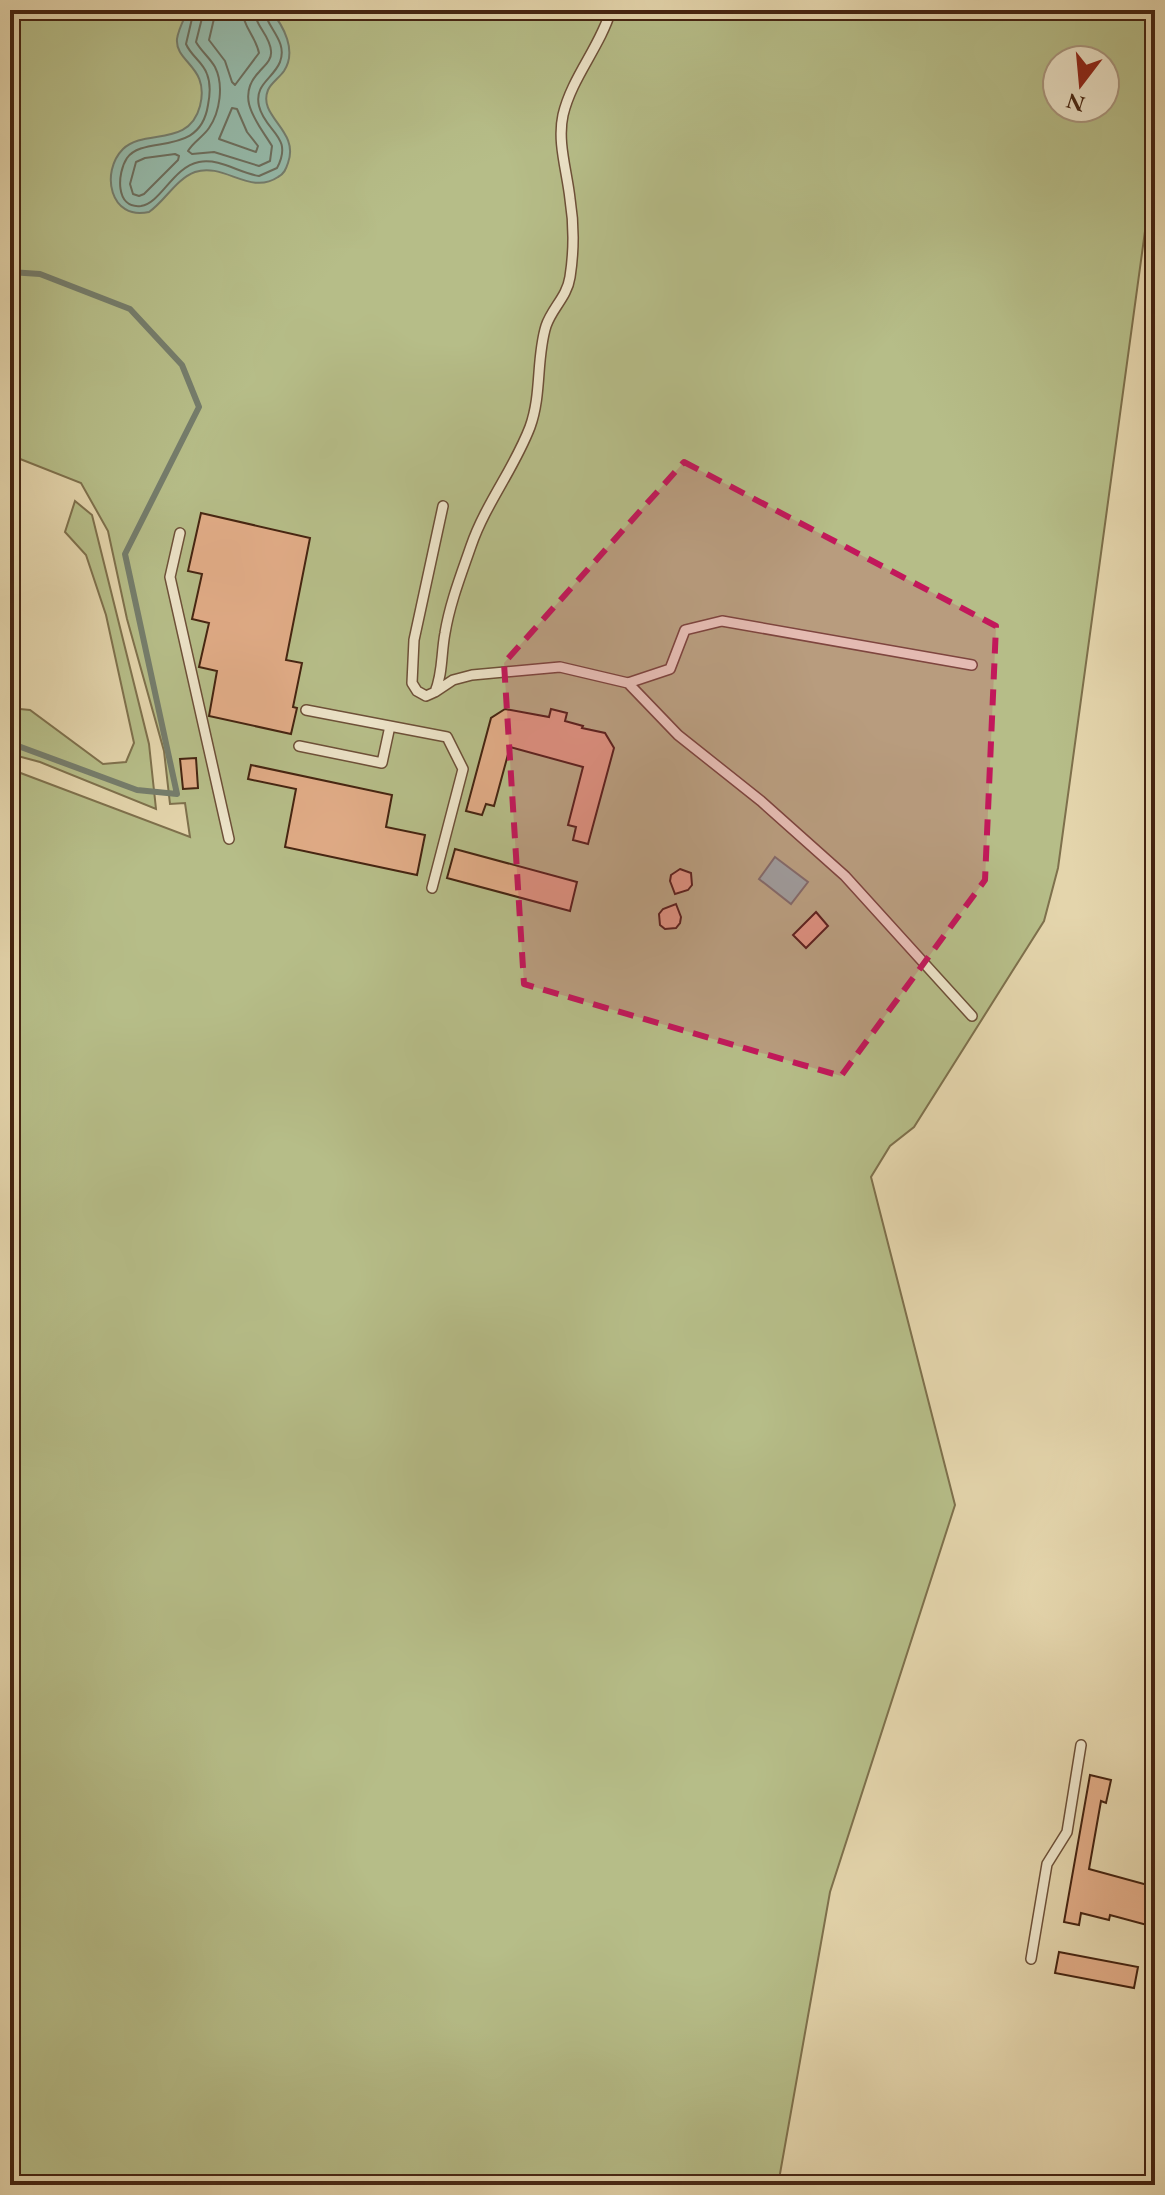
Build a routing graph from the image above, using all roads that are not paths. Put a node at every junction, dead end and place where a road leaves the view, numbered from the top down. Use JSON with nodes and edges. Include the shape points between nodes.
{"nodes":[{"id":1,"x":611,"y":10,"type":"edge"},
{"id":2,"x":443,"y":506,"type":"dead end"},
{"id":3,"x":180,"y":533,"type":"dead end"},
{"id":4,"x":972,"y":665,"type":"dead end"},
{"id":5,"x":628,"y":683,"type":"junction"},
{"id":6,"x":435,"y":692,"type":"junction"},
{"id":7,"x":306,"y":710,"type":"dead end"},
{"id":8,"x":390,"y":726,"type":"junction"},
{"id":9,"x":299,"y":746,"type":"dead end"},
{"id":10,"x":229,"y":839,"type":"dead end"},
{"id":11,"x":432,"y":888,"type":"dead end"},
{"id":12,"x":972,"y":1016,"type":"dead end"},
{"id":13,"x":1081,"y":1745,"type":"dead end"},
{"id":14,"x":1031,"y":1959,"type":"dead end"}],
"edges":[{"from":1,"to":6,"type":"lane","via":[[569,95],[561,126],[573,226],[569,282],[545,329],[531,424],[518,459],[485,509],[455,592]]},
{"from":2,"to":6,"type":"lane","via":[[413,659],[417,691],[426,696]]},
{"from":3,"to":10,"type":"lane","via":[[170,577]]},
{"from":4,"to":5,"type":"lane","via":[[722,621],[685,630],[670,669]]},
{"from":5,"to":6,"type":"lane","via":[[560,667],[472,675]]},
{"from":5,"to":12,"type":"lane","via":[[678,735],[845,876]]},
{"from":7,"to":8,"type":"lane"},
{"from":8,"to":9,"type":"lane","via":[[382,763]]},
{"from":8,"to":11,"type":"lane","via":[[447,737],[463,769]]},
{"from":13,"to":14,"type":"lane","via":[[1067,1832],[1047,1864]]}]}
